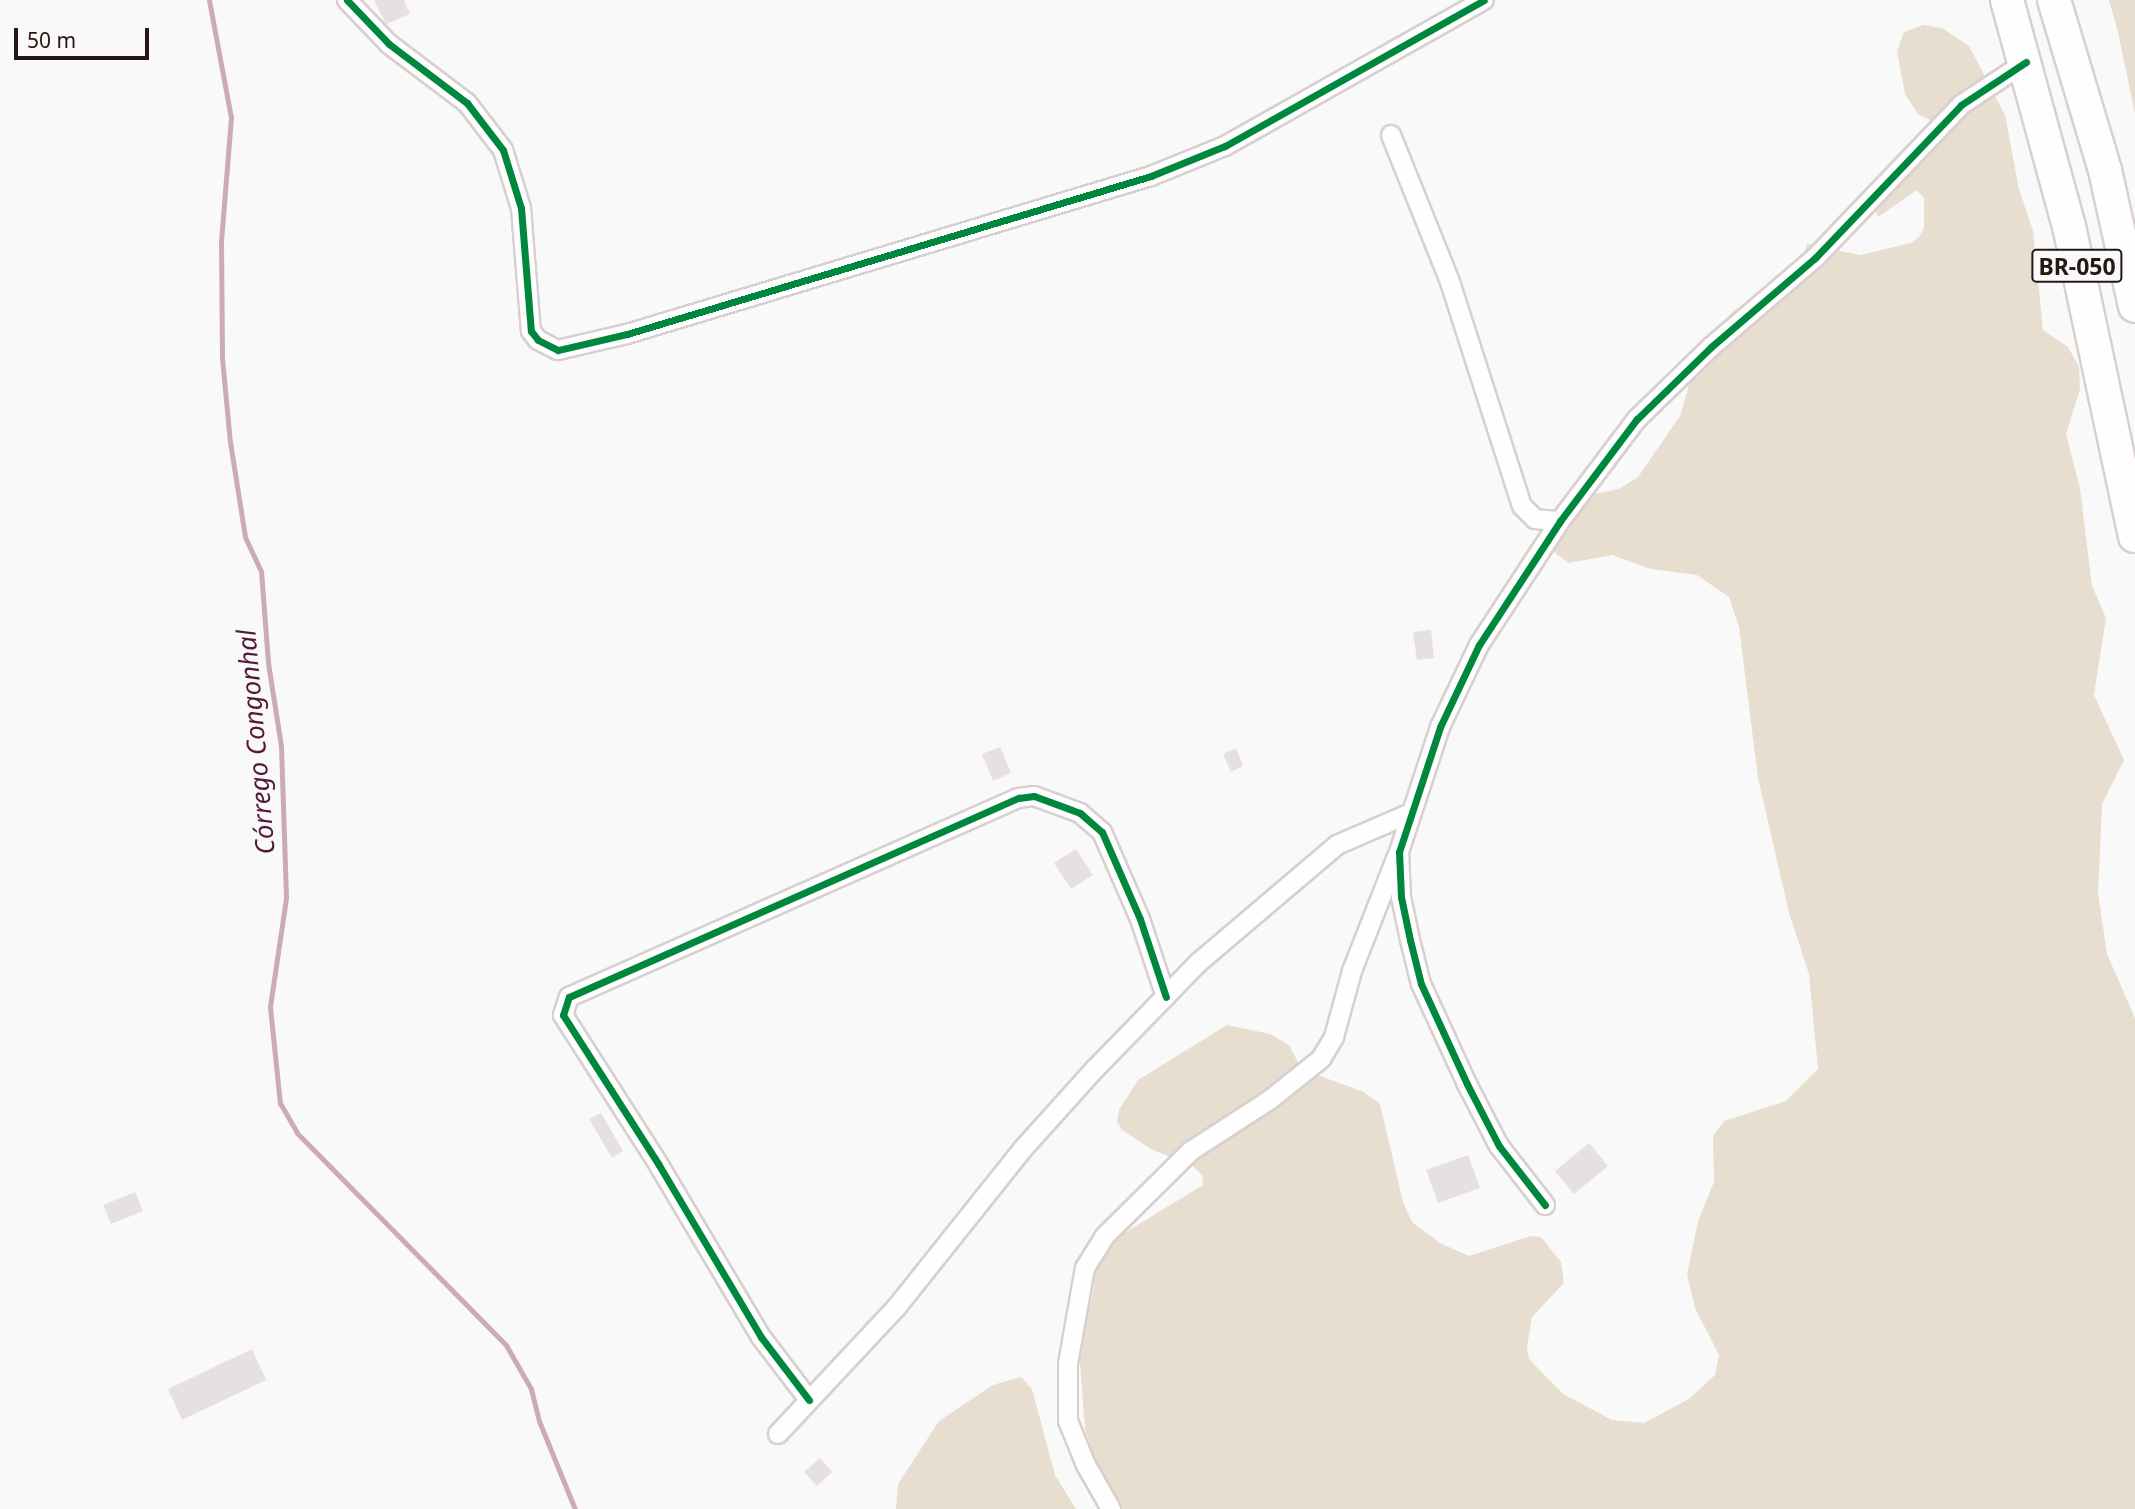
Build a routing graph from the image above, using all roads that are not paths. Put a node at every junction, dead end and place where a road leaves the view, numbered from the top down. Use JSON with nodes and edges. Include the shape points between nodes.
{"nodes":[{"id":1,"x":347,"y":0,"type":"edge"},
{"id":2,"x":1484,"y":0,"type":"edge"},
{"id":3,"x":2007,"y":0,"type":"edge"},
{"id":4,"x":2054,"y":0,"type":"edge"},
{"id":5,"x":2026,"y":62,"type":"junction"},
{"id":6,"x":1391,"y":135,"type":"dead end"},
{"id":7,"x":2135,"y":306,"type":"edge"},
{"id":8,"x":1560,"y":521,"type":"junction"},
{"id":9,"x":2135,"y":536,"type":"edge"},
{"id":10,"x":1410,"y":813,"type":"junction"},
{"id":11,"x":1399,"y":852,"type":"junction"},
{"id":12,"x":1166,"y":997,"type":"junction"},
{"id":13,"x":1545,"y":1205,"type":"dead end"},
{"id":14,"x":809,"y":1400,"type":"junction"},
{"id":15,"x":778,"y":1434,"type":"dead end"},
{"id":16,"x":1111,"y":1509,"type":"edge"}],
"edges":[{"from":1,"to":2,"type":"street","via":[[389,44],[467,103],[503,149],[521,208],[531,331],[558,350],[627,334],[1151,176],[1225,146]]},
{"from":3,"to":5,"type":"highway","number":"BR-050"},
{"from":4,"to":7,"type":"highway","number":"BR-050","via":[[2105,170]]},
{"from":5,"to":8,"type":"street","via":[[1961,105],[1834,240],[1637,419]]},
{"from":5,"to":9,"type":"highway","number":"BR-050","via":[[2069,226]]},
{"from":6,"to":8,"type":"street","via":[[1450,282],[1522,506],[1535,519]]},
{"from":8,"to":10,"type":"street","via":[[1479,645],[1440,727]]},
{"from":10,"to":11,"type":"street"},
{"from":10,"to":12,"type":"street","via":[[1337,845],[1293,879]]},
{"from":11,"to":13,"type":"street","via":[[1401,897],[1421,984],[1499,1146]]},
{"from":11,"to":16,"type":"street","via":[[1352,971],[1334,1037],[1321,1059],[1271,1099],[1191,1151],[1104,1237],[1085,1268],[1068,1364],[1068,1421]]},
{"from":12,"to":14,"type":"street","via":[[1022,1150],[896,1308]]},
{"from":12,"to":14,"type":"street","via":[[1136,907],[1102,832],[1080,813],[1034,796],[1019,798],[569,997],[563,1015],[761,1336]]},
{"from":14,"to":15,"type":"street"}]}
